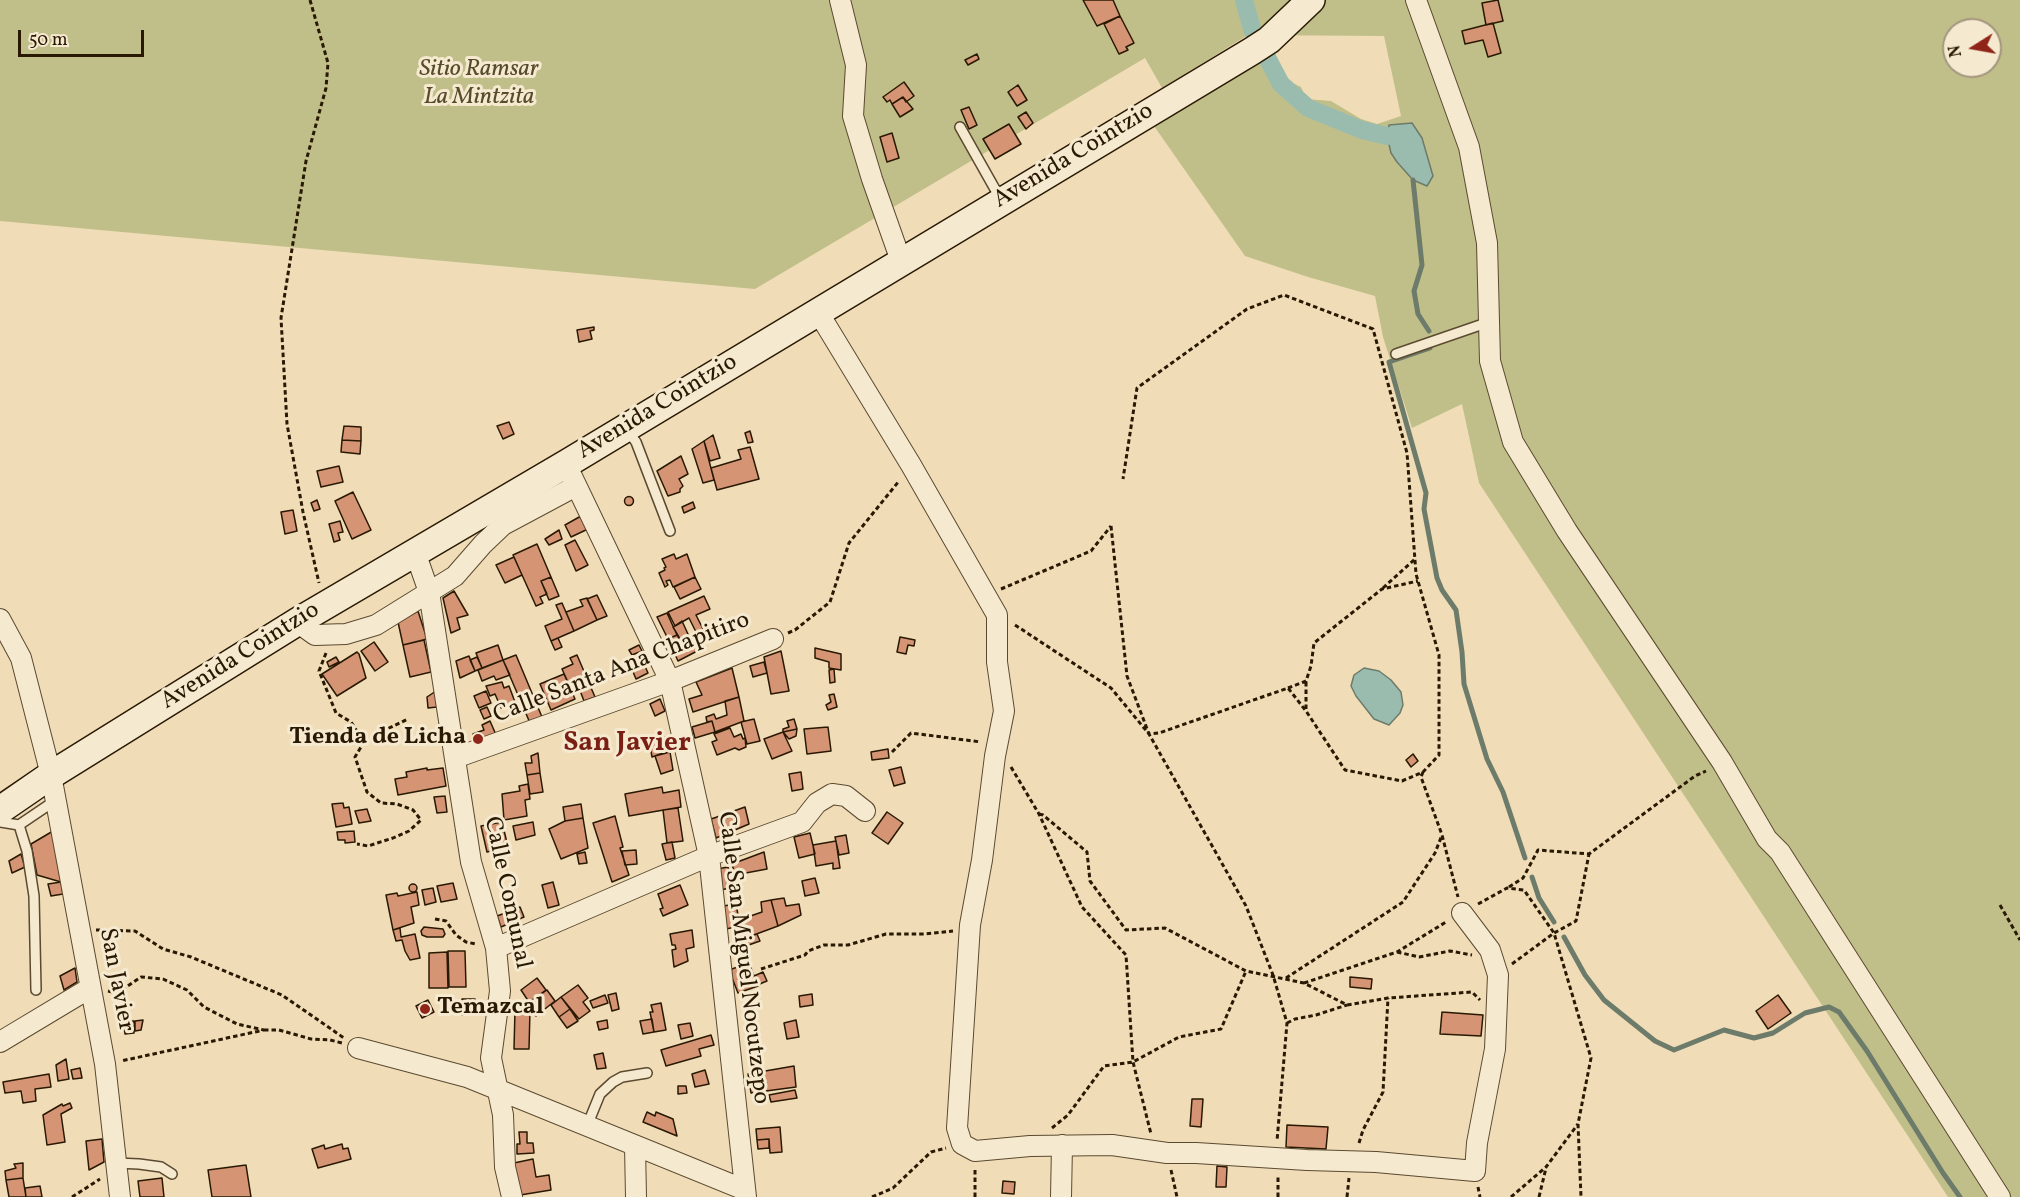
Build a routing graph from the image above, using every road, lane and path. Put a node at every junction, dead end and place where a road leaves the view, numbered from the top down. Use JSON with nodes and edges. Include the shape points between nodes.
{"nodes":[{"id":1,"x":310,"y":0,"type":"edge"},
{"id":2,"x":840,"y":0,"type":"edge"},
{"id":3,"x":1311,"y":0,"type":"edge"},
{"id":4,"x":1416,"y":0,"type":"edge"},
{"id":5,"x":960,"y":127,"type":"dead end"},
{"id":6,"x":1001,"y":201,"type":"junction"},
{"id":7,"x":901,"y":261,"type":"junction"},
{"id":8,"x":818,"y":312,"type":"junction"},
{"id":9,"x":1489,"y":322,"type":"junction"},
{"id":10,"x":1396,"y":354,"type":"dead end"},
{"id":11,"x":626,"y":428,"type":"junction"},
{"id":12,"x":911,"y":465,"type":"junction"},
{"id":13,"x":571,"y":475,"type":"junction"},
{"id":14,"x":1123,"y":479,"type":"dead end"},
{"id":15,"x":670,"y":531,"type":"dead end"},
{"id":16,"x":415,"y":552,"type":"junction"},
{"id":17,"x":1416,"y":558,"type":"junction"},
{"id":18,"x":1418,"y":581,"type":"junction"},
{"id":19,"x":1382,"y":589,"type":"junction"},
{"id":20,"x":429,"y":592,"type":"junction"},
{"id":21,"x":985,"y":594,"type":"junction"},
{"id":22,"x":327,"y":605,"type":"junction"},
{"id":23,"x":997,"y":615,"type":"junction"},
{"id":24,"x":0,"y":619,"type":"edge"},
{"id":25,"x":297,"y":622,"type":"junction"},
{"id":26,"x":334,"y":635,"type":"junction"},
{"id":27,"x":772,"y":639,"type":"joint"},
{"id":28,"x":670,"y":681,"type":"junction"},
{"id":29,"x":1306,"y":681,"type":"junction"},
{"id":30,"x":1288,"y":688,"type":"junction"},
{"id":31,"x":1306,"y":711,"type":"junction"},
{"id":32,"x":408,"y":719,"type":"dead end"},
{"id":33,"x":1149,"y":734,"type":"junction"},
{"id":34,"x":364,"y":742,"type":"junction"},
{"id":35,"x":996,"y":750,"type":"junction"},
{"id":36,"x":892,"y":752,"type":"dead end"},
{"id":37,"x":455,"y":758,"type":"junction"},
{"id":38,"x":1722,"y":762,"type":"junction"},
{"id":39,"x":1423,"y":772,"type":"junction"},
{"id":40,"x":54,"y":787,"type":"junction"},
{"id":41,"x":865,"y":811,"type":"dead end"},
{"id":42,"x":1039,"y":814,"type":"junction"},
{"id":43,"x":10,"y":817,"type":"edge"},
{"id":44,"x":0,"y":822,"type":"edge"},
{"id":45,"x":1442,"y":835,"type":"junction"},
{"id":46,"x":357,"y":844,"type":"dead end"},
{"id":47,"x":1589,"y":854,"type":"junction"},
{"id":48,"x":709,"y":856,"type":"junction"},
{"id":49,"x":1507,"y":888,"type":"dead end"},
{"id":50,"x":2000,"y":905,"type":"dead end"},
{"id":51,"x":1462,"y":913,"type":"joint"},
{"id":52,"x":435,"y":919,"type":"dead end"},
{"id":53,"x":970,"y":925,"type":"junction"},
{"id":54,"x":80,"y":930,"type":"junction"},
{"id":55,"x":2020,"y":940,"type":"edge"},
{"id":56,"x":496,"y":944,"type":"junction"},
{"id":57,"x":1490,"y":950,"type":"junction"},
{"id":58,"x":1396,"y":952,"type":"dead end"},
{"id":59,"x":761,"y":969,"type":"dead end"},
{"id":60,"x":1246,"y":971,"type":"junction"},
{"id":61,"x":1272,"y":975,"type":"junction"},
{"id":62,"x":1498,"y":975,"type":"junction"},
{"id":63,"x":1286,"y":979,"type":"junction"},
{"id":64,"x":90,"y":988,"type":"junction"},
{"id":65,"x":36,"y":990,"type":"dead end"},
{"id":66,"x":1388,"y":998,"type":"junction"},
{"id":67,"x":1347,"y":1005,"type":"junction"},
{"id":68,"x":1485,"y":1005,"type":"dead end"},
{"id":69,"x":1287,"y":1023,"type":"junction"},
{"id":70,"x":264,"y":1030,"type":"junction"},
{"id":71,"x":0,"y":1042,"type":"edge"},
{"id":72,"x":358,"y":1048,"type":"junction"},
{"id":73,"x":1133,"y":1062,"type":"junction"},
{"id":74,"x":105,"y":1064,"type":"junction"},
{"id":75,"x":648,"y":1073,"type":"dead end"},
{"id":76,"x":497,"y":1089,"type":"junction"},
{"id":77,"x":587,"y":1126,"type":"junction"},
{"id":78,"x":1062,"y":1144,"type":"junction"},
{"id":79,"x":635,"y":1146,"type":"junction"},
{"id":80,"x":1030,"y":1146,"type":"junction"},
{"id":81,"x":968,"y":1148,"type":"junction"},
{"id":82,"x":1161,"y":1152,"type":"junction"},
{"id":83,"x":1279,"y":1158,"type":"junction"},
{"id":84,"x":1353,"y":1161,"type":"junction"},
{"id":85,"x":116,"y":1166,"type":"junction"},
{"id":86,"x":1546,"y":1167,"type":"junction"},
{"id":87,"x":172,"y":1174,"type":"dead end"},
{"id":88,"x":746,"y":1194,"type":"edge"},
{"id":89,"x":72,"y":1197,"type":"edge"},
{"id":90,"x":120,"y":1197,"type":"edge"},
{"id":91,"x":512,"y":1197,"type":"edge"},
{"id":92,"x":636,"y":1197,"type":"edge"},
{"id":93,"x":872,"y":1197,"type":"edge"},
{"id":94,"x":975,"y":1197,"type":"edge"},
{"id":95,"x":1061,"y":1197,"type":"edge"},
{"id":96,"x":1178,"y":1197,"type":"edge"},
{"id":97,"x":1347,"y":1197,"type":"edge"},
{"id":98,"x":1511,"y":1197,"type":"edge"},
{"id":99,"x":1539,"y":1197,"type":"edge"},
{"id":100,"x":1581,"y":1197,"type":"edge"},
{"id":101,"x":2000,"y":1197,"type":"edge"}],
"edges":[{"from":1,"to":22,"type":"path","via":[[328,63],[326,88],[306,161],[281,318],[287,424],[305,522]]},
{"from":2,"to":7,"type":"street","via":[[856,65],[853,116]]},
{"from":3,"to":6,"type":"main road","name":"Avenida Cointzio","via":[[1261,45]]},
{"from":4,"to":9,"type":"street","via":[[1469,147],[1487,243]]},
{"from":5,"to":6,"type":"lane"},
{"from":6,"to":7,"type":"main road","name":"Avenida Cointzio"},
{"from":7,"to":8,"type":"main road","name":"Avenida Cointzio"},
{"from":8,"to":11,"type":"main road","name":"Avenida Cointzio"},
{"from":8,"to":12,"type":"street"},
{"from":9,"to":10,"type":"lane"},
{"from":9,"to":38,"type":"street","via":[[1490,361],[1513,442],[1567,531]]},
{"from":11,"to":13,"type":"main road","name":"Avenida Cointzio"},
{"from":11,"to":15,"type":"lane","via":[[636,442]]},
{"from":12,"to":21,"type":"street"},
{"from":12,"to":27,"type":"path","via":[[849,543],[830,602],[795,630]]},
{"from":13,"to":16,"type":"main road","name":"Avenida Cointzio"},
{"from":13,"to":20,"type":"street","via":[[503,525],[455,576]]},
{"from":13,"to":28,"type":"street","name":"Calle San Miguel Nocutzepo"},
{"from":14,"to":17,"type":"path","via":[[1137,388],[1247,309],[1284,295],[1373,329],[1407,453]]},
{"from":16,"to":20,"type":"street","name":"Calle Comunal"},
{"from":16,"to":22,"type":"main road","name":"Avenida Cointzio"},
{"from":17,"to":18,"type":"path"},
{"from":17,"to":19,"type":"path"},
{"from":18,"to":19,"type":"path"},
{"from":18,"to":39,"type":"path","via":[[1439,655],[1439,755]]},
{"from":19,"to":29,"type":"path","via":[[1314,643]]},
{"from":20,"to":26,"type":"street","via":[[376,625]]},
{"from":20,"to":37,"type":"street","name":"Calle Comunal"},
{"from":21,"to":23,"type":"street"},
{"from":21,"to":33,"type":"path","via":[[1091,551],[1111,526],[1127,676]]},
{"from":22,"to":25,"type":"main road","name":"Avenida Cointzio"},
{"from":23,"to":33,"type":"path","via":[[1111,688]]},
{"from":23,"to":35,"type":"street","via":[[997,662],[1004,711]]},
{"from":24,"to":40,"type":"street","name":"San Javier","via":[[21,658]]},
{"from":25,"to":26,"type":"street","via":[[315,635]]},
{"from":25,"to":40,"type":"main road","name":"Avenida Cointzio"},
{"from":26,"to":34,"type":"path","via":[[319,671],[336,713],[351,722]]},
{"from":27,"to":28,"type":"street","name":"Calle Santa Ana Chapitiro"},
{"from":28,"to":37,"type":"street","name":"Calle Santa Ana Chapitiro"},
{"from":28,"to":48,"type":"street","name":"Calle San Miguel Nocutzepo"},
{"from":29,"to":30,"type":"path"},
{"from":29,"to":31,"type":"path"},
{"from":30,"to":31,"type":"path"},
{"from":30,"to":33,"type":"path"},
{"from":31,"to":39,"type":"path","via":[[1345,770],[1402,781]]},
{"from":32,"to":34,"type":"path","via":[[387,729],[381,738]]},
{"from":33,"to":61,"type":"path","via":[[1246,906]]},
{"from":34,"to":46,"type":"path","via":[[355,757],[367,792],[381,803],[413,810],[421,820],[393,838],[368,846]]},
{"from":35,"to":36,"type":"path","via":[[911,733]]},
{"from":35,"to":42,"type":"path","via":[[1015,770]]},
{"from":35,"to":53,"type":"street"},
{"from":37,"to":56,"type":"street","name":"Calle Comunal","via":[[471,862]]},
{"from":38,"to":47,"type":"path","via":[[1695,776]]},
{"from":38,"to":101,"type":"street","via":[[1767,839],[1780,852]]},
{"from":39,"to":45,"type":"path","via":[[1421,777]]},
{"from":40,"to":43,"type":"main road","name":"Avenida Cointzio"},
{"from":40,"to":54,"type":"street","name":"San Javier"},
{"from":41,"to":48,"type":"street","via":[[846,796],[832,794],[817,803],[802,822]]},
{"from":42,"to":60,"type":"path","via":[[1087,852],[1090,880],[1126,930],[1165,928]]},
{"from":42,"to":73,"type":"path","via":[[1083,907],[1126,955]]},
{"from":43,"to":44,"type":"lane"},
{"from":43,"to":65,"type":"lane","via":[[27,852],[34,896]]},
{"from":45,"to":51,"type":"path"},
{"from":45,"to":63,"type":"path","via":[[1435,853],[1403,902]]},
{"from":47,"to":49,"type":"path","via":[[1538,850],[1523,878]]},
{"from":47,"to":62,"type":"path","via":[[1576,921]]},
{"from":48,"to":56,"type":"street"},
{"from":48,"to":88,"type":"street","name":"Calle San Miguel Nocutzepo"},
{"from":50,"to":55,"type":"path"},
{"from":51,"to":57,"type":"street"},
{"from":52,"to":56,"type":"path","via":[[446,921],[466,942]]},
{"from":53,"to":59,"type":"path","via":[[952,931],[886,934],[848,945],[824,945]]},
{"from":53,"to":81,"type":"street","via":[[957,1128]]},
{"from":54,"to":64,"type":"street","name":"San Javier"},
{"from":54,"to":72,"type":"path","via":[[135,931],[163,949],[282,995]]},
{"from":56,"to":76,"type":"street","name":"Calle Comunal","via":[[500,991],[490,1058]]},
{"from":57,"to":58,"type":"path","via":[[1468,956],[1450,951],[1419,957]]},
{"from":57,"to":62,"type":"street"},
{"from":60,"to":61,"type":"path"},
{"from":60,"to":73,"type":"path","via":[[1221,1029],[1179,1037]]},
{"from":61,"to":63,"type":"path"},
{"from":61,"to":69,"type":"path"},
{"from":62,"to":84,"type":"street","via":[[1494,1048],[1475,1171]]},
{"from":63,"to":67,"type":"path","via":[[1304,983]]},
{"from":64,"to":70,"type":"path","via":[[117,993],[141,977],[163,980],[187,990],[204,1007],[237,1024]]},
{"from":64,"to":71,"type":"street"},
{"from":64,"to":74,"type":"street","name":"San Javier"},
{"from":66,"to":67,"type":"path"},
{"from":66,"to":68,"type":"path","via":[[1472,992]]},
{"from":66,"to":84,"type":"path","via":[[1383,1092],[1363,1130]]},
{"from":67,"to":69,"type":"path"},
{"from":69,"to":83,"type":"path","via":[[1276,1135]]},
{"from":70,"to":72,"type":"path"},
{"from":70,"to":74,"type":"path"},
{"from":72,"to":76,"type":"street","via":[[467,1077]]},
{"from":73,"to":80,"type":"path","via":[[1104,1066],[1068,1115]]},
{"from":73,"to":82,"type":"path"},
{"from":74,"to":85,"type":"street","name":"San Javier"},
{"from":75,"to":77,"type":"lane","via":[[613,1082],[600,1094]]},
{"from":76,"to":77,"type":"street"},
{"from":76,"to":91,"type":"street","name":"Calle Comunal"},
{"from":77,"to":79,"type":"street"},
{"from":78,"to":80,"type":"street"},
{"from":78,"to":82,"type":"street","via":[[1112,1145]]},
{"from":78,"to":95,"type":"street"},
{"from":79,"to":88,"type":"street"},
{"from":79,"to":92,"type":"street"},
{"from":80,"to":81,"type":"street"},
{"from":81,"to":93,"type":"path","via":[[931,1152],[893,1188]]},
{"from":81,"to":94,"type":"path"},
{"from":82,"to":83,"type":"street"},
{"from":82,"to":96,"type":"path"},
{"from":83,"to":84,"type":"street"},
{"from":84,"to":97,"type":"path"},
{"from":85,"to":87,"type":"lane","via":[[161,1167]]},
{"from":85,"to":89,"type":"path"},
{"from":85,"to":90,"type":"street","name":"San Javier"},
{"from":86,"to":98,"type":"path"},
{"from":86,"to":99,"type":"path"},
{"from":86,"to":100,"type":"path","via":[[1578,1124]]}]}
